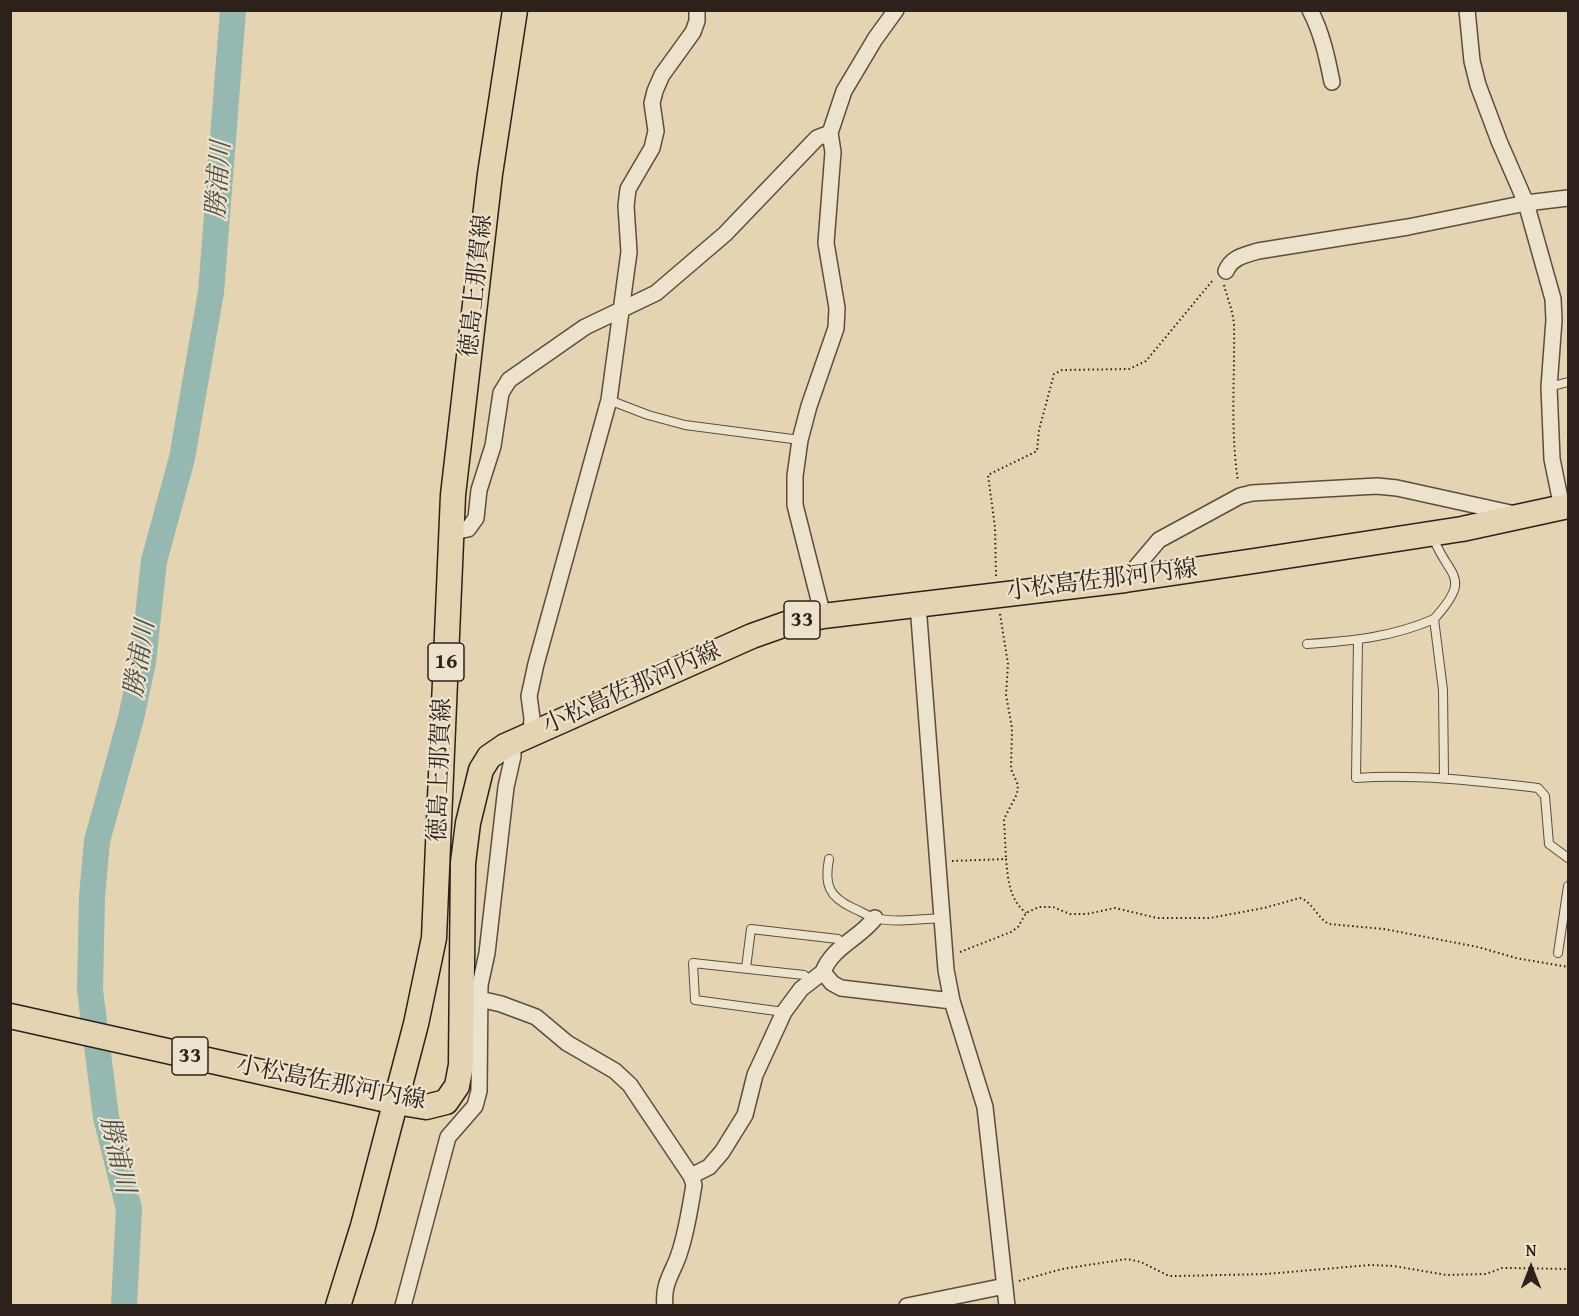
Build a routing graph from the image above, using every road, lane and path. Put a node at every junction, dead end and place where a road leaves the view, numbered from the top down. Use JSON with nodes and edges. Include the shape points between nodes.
{"nodes":[{"id":1,"x":515,"y":10,"type":"edge"},
{"id":2,"x":697,"y":10,"type":"edge"},
{"id":3,"x":896,"y":10,"type":"edge"},
{"id":4,"x":1310,"y":10,"type":"edge"},
{"id":5,"x":1467,"y":10,"type":"edge"},
{"id":6,"x":1332,"y":82,"type":"dead end"},
{"id":7,"x":830,"y":133,"type":"junction"},
{"id":8,"x":1569,"y":198,"type":"edge"},
{"id":9,"x":1526,"y":203,"type":"junction"},
{"id":10,"x":1226,"y":271,"type":"junction"},
{"id":11,"x":622,"y":310,"type":"junction"},
{"id":12,"x":1569,"y":382,"type":"edge"},
{"id":13,"x":1549,"y":387,"type":"junction"},
{"id":14,"x":609,"y":400,"type":"junction"},
{"id":15,"x":800,"y":440,"type":"junction"},
{"id":16,"x":1240,"y":496,"type":"junction"},
{"id":17,"x":1565,"y":507,"type":"edge"},
{"id":18,"x":1520,"y":517,"type":"junction"},
{"id":19,"x":452,"y":532,"type":"junction"},
{"id":20,"x":1432,"y":534,"type":"junction"},
{"id":21,"x":1125,"y":580,"type":"junction"},
{"id":22,"x":999,"y":594,"type":"junction"},
{"id":23,"x":918,"y":605,"type":"junction"},
{"id":24,"x":823,"y":616,"type":"junction"},
{"id":25,"x":1434,"y":619,"type":"junction"},
{"id":26,"x":1358,"y":640,"type":"junction"},
{"id":27,"x":1307,"y":644,"type":"dead end"},
{"id":28,"x":522,"y":738,"type":"junction"},
{"id":29,"x":1444,"y":777,"type":"junction"},
{"id":30,"x":1569,"y":858,"type":"edge"},
{"id":31,"x":829,"y":859,"type":"dead end"},
{"id":32,"x":1006,"y":859,"type":"junction"},
{"id":33,"x":938,"y":861,"type":"junction"},
{"id":34,"x":1569,"y":886,"type":"edge"},
{"id":35,"x":1026,"y":913,"type":"junction"},
{"id":36,"x":1567,"y":913,"type":"edge"},
{"id":37,"x":875,"y":918,"type":"junction"},
{"id":38,"x":942,"y":918,"type":"junction"},
{"id":39,"x":844,"y":945,"type":"junction"},
{"id":40,"x":1558,"y":953,"type":"dead end"},
{"id":41,"x":1569,"y":967,"type":"edge"},
{"id":42,"x":746,"y":968,"type":"junction"},
{"id":43,"x":946,"y":970,"type":"junction"},
{"id":44,"x":818,"y":977,"type":"junction"},
{"id":45,"x":480,"y":999,"type":"junction"},
{"id":46,"x":952,"y":1001,"type":"junction"},
{"id":47,"x":784,"y":1012,"type":"junction"},
{"id":48,"x":10,"y":1017,"type":"edge"},
{"id":49,"x":396,"y":1102,"type":"junction"},
{"id":50,"x":691,"y":1176,"type":"junction"},
{"id":51,"x":1569,"y":1269,"type":"edge"},
{"id":52,"x":1005,"y":1286,"type":"junction"},
{"id":53,"x":338,"y":1305,"type":"edge"},
{"id":54,"x":403,"y":1305,"type":"edge"},
{"id":55,"x":665,"y":1305,"type":"edge"},
{"id":56,"x":907,"y":1305,"type":"edge"},
{"id":57,"x":1007,"y":1305,"type":"edge"}],
"edges":[{"from":1,"to":19,"type":"main road","name":"徳島上那賀線","number":"16","via":[[490,174]]},
{"from":2,"to":11,"type":"street","via":[[693,32],[655,91],[652,103],[656,131],[652,148],[628,189],[628,252]]},
{"from":3,"to":7,"type":"street","via":[[844,91]]},
{"from":4,"to":6,"type":"street","via":[[1322,36]]},
{"from":5,"to":9,"type":"street","via":[[1478,85]]},
{"from":7,"to":11,"type":"street","via":[[818,138],[725,234],[684,270],[656,293]]},
{"from":7,"to":15,"type":"street","via":[[833,152],[826,243],[837,308],[836,328]]},
{"from":8,"to":9,"type":"street"},
{"from":9,"to":10,"type":"street","via":[[1258,251],[1240,256]]},
{"from":9,"to":13,"type":"street","via":[[1553,299]]},
{"from":10,"to":16,"type":"path","via":[[1224,286],[1234,323],[1235,465]]},
{"from":10,"to":22,"type":"path","via":[[1218,273],[1138,366],[1062,370],[1054,374],[1037,451],[988,475]]},
{"from":11,"to":14,"type":"street"},
{"from":11,"to":19,"type":"street","via":[[585,327],[509,380],[501,393],[476,518],[468,529]]},
{"from":12,"to":13,"type":"lane"},
{"from":13,"to":17,"type":"street","via":[[1552,459]]},
{"from":14,"to":15,"type":"lane","via":[[648,416],[685,425]]},
{"from":14,"to":28,"type":"street","via":[[536,664],[529,696],[532,718]]},
{"from":15,"to":24,"type":"street","via":[[795,505]]},
{"from":16,"to":18,"type":"street","via":[[1377,486],[1512,512]]},
{"from":16,"to":21,"type":"street","via":[[1159,540]]},
{"from":17,"to":18,"type":"main road","name":"小松島佐那河内線","number":"33"},
{"from":18,"to":20,"type":"main road","name":"小松島佐那河内線","number":"33"},
{"from":19,"to":49,"type":"main road","name":"徳島上那賀線","number":"16","via":[[434,938]]},
{"from":20,"to":21,"type":"main road","name":"小松島佐那河内線","number":"33"},
{"from":20,"to":25,"type":"lane","via":[[1455,577],[1455,590],[1448,604]]},
{"from":21,"to":22,"type":"main road","name":"小松島佐那河内線","number":"33"},
{"from":22,"to":23,"type":"main road","name":"小松島佐那河内線","number":"33"},
{"from":22,"to":32,"type":"path","via":[[1008,664],[1011,769],[1018,785],[1004,819]]},
{"from":23,"to":24,"type":"main road","name":"小松島佐那河内線","number":"33"},
{"from":23,"to":33,"type":"street"},
{"from":24,"to":28,"type":"main road","name":"小松島佐那河内線","number":"33","via":[[752,636]]},
{"from":25,"to":26,"type":"lane"},
{"from":25,"to":29,"type":"lane","via":[[1443,690]]},
{"from":26,"to":27,"type":"lane"},
{"from":26,"to":29,"type":"lane","via":[[1356,778]]},
{"from":28,"to":45,"type":"street","via":[[506,786]]},
{"from":28,"to":49,"type":"main road","name":"小松島佐那河内線","number":"33","via":[[489,757],[481,770],[468,823],[463,863],[461,1065],[457,1086],[446,1102],[426,1107]]},
{"from":29,"to":30,"type":"lane","via":[[1538,788],[1545,796],[1549,843]]},
{"from":31,"to":37,"type":"lane","via":[[827,881],[834,897]]},
{"from":32,"to":33,"type":"path"},
{"from":32,"to":35,"type":"path","via":[[1011,894]]},
{"from":33,"to":38,"type":"street"},
{"from":34,"to":36,"type":"lane"},
{"from":35,"to":41,"type":"path","via":[[1039,907],[1053,907],[1087,915],[1114,908],[1157,918],[1210,918],[1300,898],[1329,924],[1395,931]]},
{"from":35,"to":43,"type":"path","via":[[1011,932],[963,950]]},
{"from":36,"to":40,"type":"lane"},
{"from":37,"to":38,"type":"lane"},
{"from":37,"to":39,"type":"street"},
{"from":38,"to":43,"type":"street"},
{"from":39,"to":42,"type":"lane","via":[[838,939],[751,929]]},
{"from":39,"to":44,"type":"street"},
{"from":42,"to":44,"type":"lane"},
{"from":42,"to":47,"type":"lane","via":[[693,963],[695,1000]]},
{"from":43,"to":46,"type":"street"},
{"from":44,"to":46,"type":"street","via":[[841,988]]},
{"from":44,"to":47,"type":"street","via":[[801,989]]},
{"from":45,"to":50,"type":"street","via":[[536,1017],[567,1043],[615,1071],[630,1084]]},
{"from":45,"to":54,"type":"street","via":[[475,1106],[448,1137]]},
{"from":46,"to":52,"type":"street","via":[[985,1107]]},
{"from":47,"to":50,"type":"street","via":[[755,1075],[745,1116],[709,1167]]},
{"from":48,"to":49,"type":"main road","name":"小松島佐那河内線","number":"33"},
{"from":49,"to":53,"type":"main road","name":"徳島上那賀線","number":"16"},
{"from":50,"to":55,"type":"street","via":[[694,1185],[680,1253],[669,1274]]},
{"from":51,"to":52,"type":"path","via":[[1511,1268],[1486,1274],[1446,1275],[1382,1264],[1266,1274],[1169,1276],[1127,1259],[1062,1269]]},
{"from":52,"to":56,"type":"street"},
{"from":52,"to":57,"type":"street"}]}
